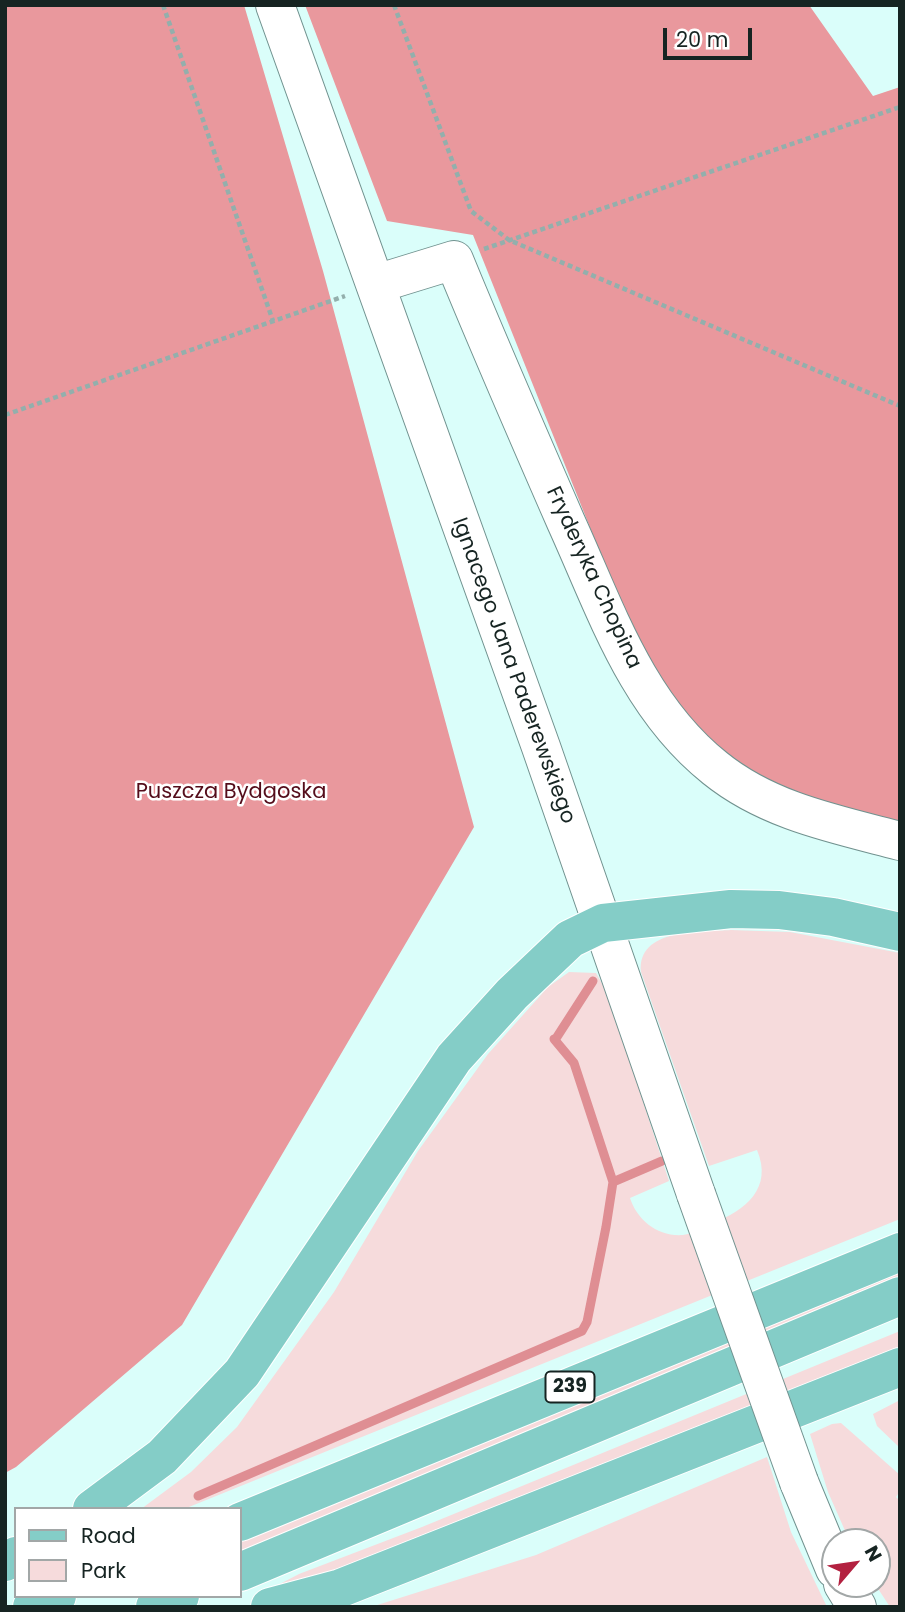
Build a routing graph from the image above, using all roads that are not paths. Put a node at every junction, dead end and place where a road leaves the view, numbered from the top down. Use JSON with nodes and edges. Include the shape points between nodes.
{"nodes":[{"id":1,"x":275,"y":5,"type":"edge"},
{"id":2,"x":360,"y":290,"type":"junction"},
{"id":3,"x":900,"y":841,"type":"edge"},
{"id":4,"x":603,"y":923,"type":"junction"},
{"id":5,"x":900,"y":932,"type":"edge"},
{"id":6,"x":900,"y":1252,"type":"edge"},
{"id":7,"x":900,"y":1296,"type":"edge"},
{"id":8,"x":900,"y":1367,"type":"edge"},
{"id":9,"x":95,"y":1507,"type":"edge"},
{"id":10,"x":242,"y":1521,"type":"edge"},
{"id":11,"x":821,"y":1535,"type":"edge"},
{"id":12,"x":242,"y":1571,"type":"edge"},
{"id":13,"x":52,"y":1598,"type":"edge"},
{"id":14,"x":175,"y":1598,"type":"edge"},
{"id":15,"x":32,"y":1607,"type":"edge"},
{"id":16,"x":155,"y":1607,"type":"edge"},
{"id":17,"x":270,"y":1607,"type":"edge"}],
"edges":[{"from":1,"to":2,"type":"street","name":"Ignacego Jana Paderewskiego"},
{"from":2,"to":3,"type":"street","name":"Fryderyka Chopina","via":[[454,260],[628,662],[659,711],[708,762],[753,793],[793,812]]},
{"from":2,"to":4,"type":"street","name":"Ignacego Jana Paderewskiego"},
{"from":4,"to":5,"type":"main road","via":[[731,909],[779,910]]},
{"from":4,"to":9,"type":"main road","via":[[570,939],[454,1058],[242,1373],[162,1457]]},
{"from":4,"to":11,"type":"street","name":"Ignacego Jana Paderewskiego","bridge":true,"via":[[747,1338]]},
{"from":6,"to":10,"type":"main road","number":"239"},
{"from":7,"to":12,"type":"main road","number":"239"},
{"from":8,"to":17,"type":"main road","via":[[341,1588]]},
{"from":13,"to":15,"type":"main road"},
{"from":14,"to":16,"type":"main road"}]}
